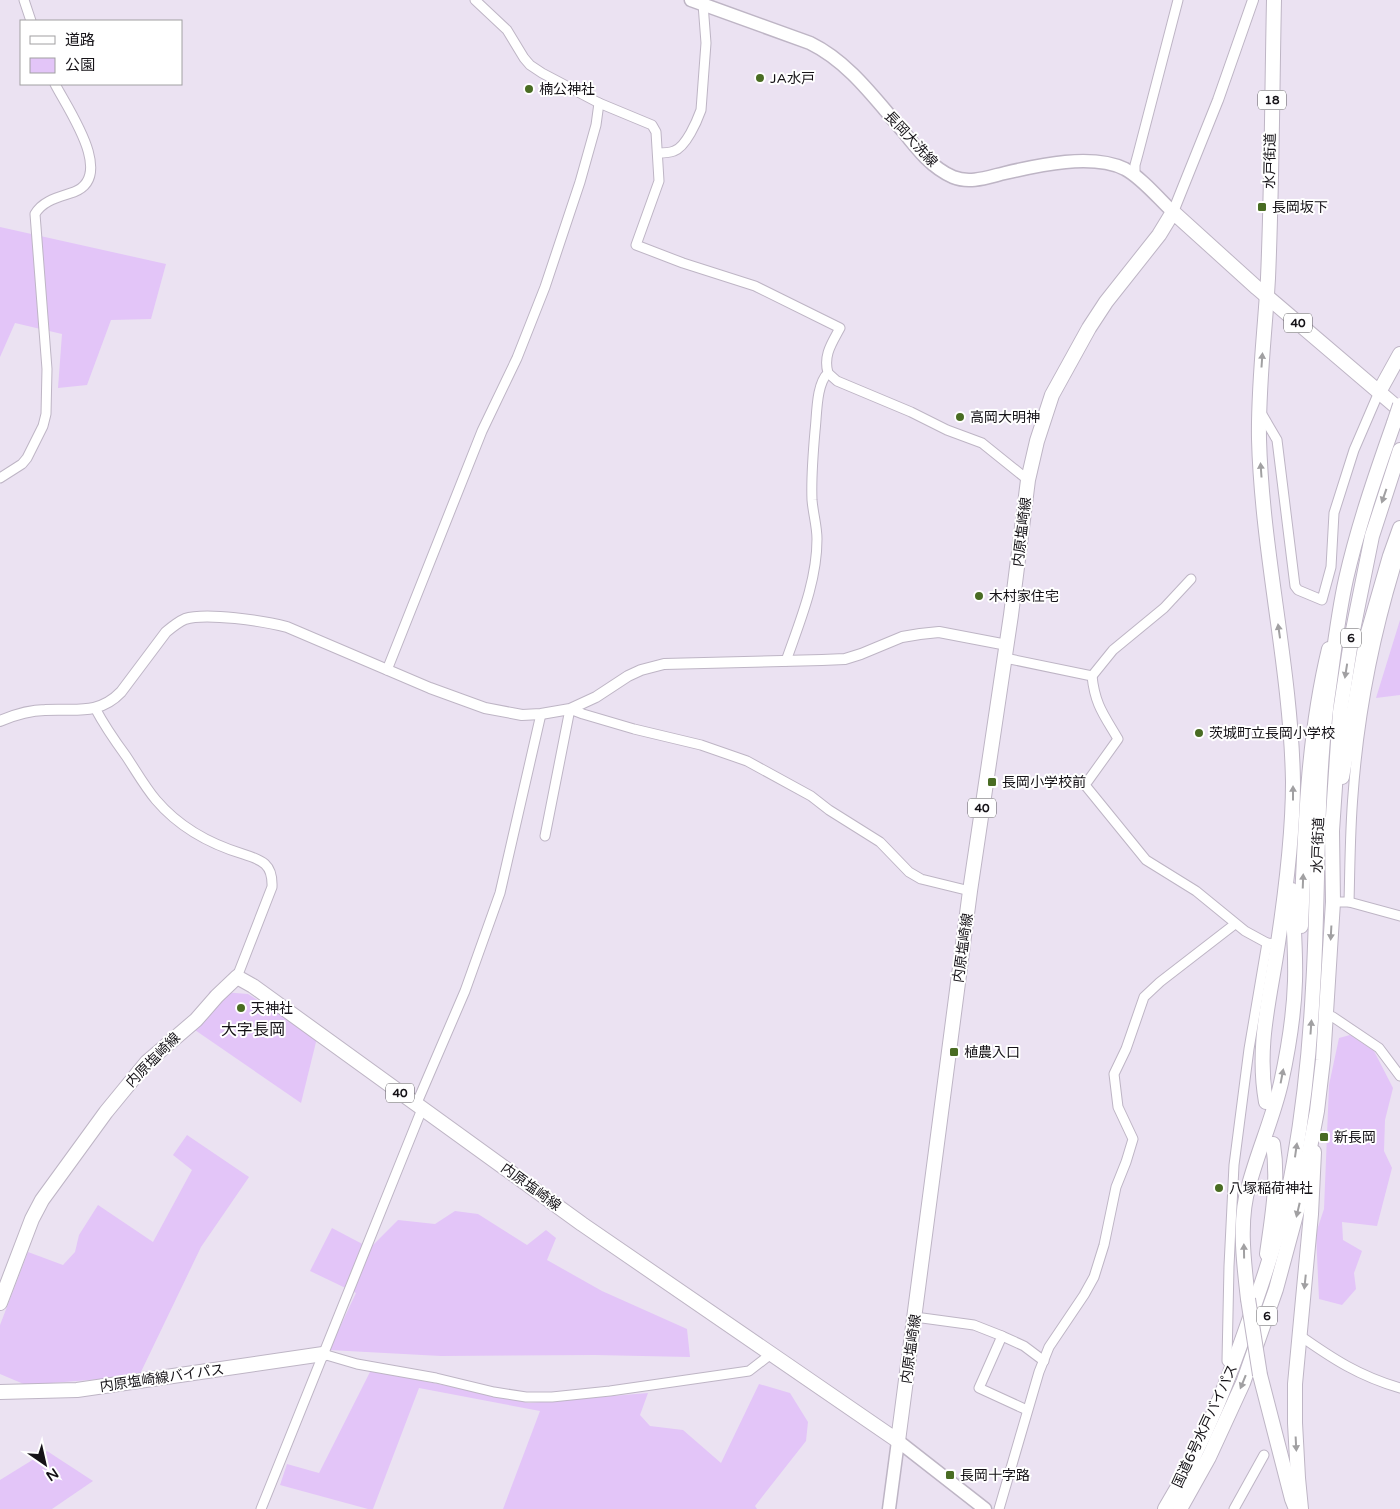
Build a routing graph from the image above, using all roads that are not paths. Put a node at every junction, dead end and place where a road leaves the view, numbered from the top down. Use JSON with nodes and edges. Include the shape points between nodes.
{"nodes":[{"id":1,"x":24,"y":0,"type":"edge"},
{"id":2,"x":475,"y":0,"type":"edge"},
{"id":3,"x":1178,"y":0,"type":"edge"},
{"id":4,"x":1253,"y":0,"type":"edge"},
{"id":5,"x":1274,"y":0,"type":"edge"},
{"id":6,"x":697,"y":2,"type":"edge"},
{"id":7,"x":31,"y":20,"type":"edge"},
{"id":8,"x":56,"y":85,"type":"edge"},
{"id":9,"x":599,"y":102,"type":"junction"},
{"id":10,"x":658,"y":153,"type":"junction"},
{"id":11,"x":1135,"y":176,"type":"junction"},
{"id":12,"x":1173,"y":212,"type":"junction"},
{"id":13,"x":1266,"y":296,"type":"junction"},
{"id":14,"x":1400,"y":354,"type":"edge"},
{"id":15,"x":828,"y":372,"type":"junction"},
{"id":16,"x":1379,"y":392,"type":"junction"},
{"id":17,"x":1400,"y":405,"type":"edge"},
{"id":18,"x":1259,"y":409,"type":"junction"},
{"id":19,"x":1400,"y":410,"type":"edge"},
{"id":20,"x":1400,"y":450,"type":"edge"},
{"id":21,"x":0,"y":478,"type":"edge"},
{"id":22,"x":1028,"y":480,"type":"junction"},
{"id":23,"x":1400,"y":528,"type":"edge"},
{"id":24,"x":1400,"y":553,"type":"edge"},
{"id":25,"x":1191,"y":579,"type":"dead end"},
{"id":26,"x":1346,"y":581,"type":"junction"},
{"id":27,"x":1006,"y":652,"type":"junction"},
{"id":28,"x":786,"y":661,"type":"junction"},
{"id":29,"x":387,"y":670,"type":"junction"},
{"id":30,"x":1092,"y":676,"type":"junction"},
{"id":31,"x":94,"y":708,"type":"junction"},
{"id":32,"x":570,"y":709,"type":"junction"},
{"id":33,"x":541,"y":714,"type":"junction"},
{"id":34,"x":0,"y":721,"type":"edge"},
{"id":35,"x":1332,"y":831,"type":"junction"},
{"id":36,"x":545,"y":836,"type":"dead end"},
{"id":37,"x":1291,"y":842,"type":"junction"},
{"id":38,"x":970,"y":890,"type":"junction"},
{"id":39,"x":1333,"y":902,"type":"junction"},
{"id":40,"x":1349,"y":902,"type":"junction"},
{"id":41,"x":1400,"y":916,"type":"edge"},
{"id":42,"x":1235,"y":924,"type":"junction"},
{"id":43,"x":1273,"y":944,"type":"junction"},
{"id":44,"x":237,"y":977,"type":"junction"},
{"id":45,"x":1295,"y":981,"type":"junction"},
{"id":46,"x":1326,"y":1014,"type":"junction"},
{"id":47,"x":1400,"y":1076,"type":"edge"},
{"id":48,"x":1266,"y":1102,"type":"dead end"},
{"id":49,"x":419,"y":1107,"type":"junction"},
{"id":50,"x":1302,"y":1110,"type":"joint"},
{"id":51,"x":1317,"y":1111,"type":"junction"},
{"id":52,"x":1273,"y":1144,"type":"dead end"},
{"id":53,"x":1262,"y":1282,"type":"junction"},
{"id":54,"x":0,"y":1303,"type":"edge"},
{"id":55,"x":915,"y":1317,"type":"junction"},
{"id":56,"x":1299,"y":1335,"type":"junction"},
{"id":57,"x":1002,"y":1336,"type":"junction"},
{"id":58,"x":322,"y":1354,"type":"junction"},
{"id":59,"x":770,"y":1354,"type":"junction"},
{"id":60,"x":1044,"y":1361,"type":"junction"},
{"id":61,"x":1233,"y":1368,"type":"junction"},
{"id":62,"x":1400,"y":1388,"type":"edge"},
{"id":63,"x":0,"y":1392,"type":"edge"},
{"id":64,"x":1027,"y":1410,"type":"junction"},
{"id":65,"x":898,"y":1442,"type":"junction"},
{"id":66,"x":1264,"y":1455,"type":"dead end"},
{"id":67,"x":262,"y":1509,"type":"edge"},
{"id":68,"x":889,"y":1509,"type":"edge"},
{"id":69,"x":986,"y":1509,"type":"edge"},
{"id":70,"x":999,"y":1509,"type":"edge"},
{"id":71,"x":1164,"y":1509,"type":"edge"},
{"id":72,"x":1180,"y":1509,"type":"edge"},
{"id":73,"x":1234,"y":1509,"type":"edge"},
{"id":74,"x":1296,"y":1509,"type":"edge"},
{"id":75,"x":1301,"y":1509,"type":"edge"}],
"edges":[{"from":1,"to":7,"type":"street"},
{"from":2,"to":9,"type":"street","via":[[507,30],[530,65]]},
{"from":3,"to":11,"type":"street","via":[[1135,165]]},
{"from":4,"to":12,"type":"street","via":[[1218,100]]},
{"from":5,"to":13,"type":"main road","name":"水戸街道","number":"18"},
{"from":6,"to":10,"type":"street","via":[[706,43],[701,110],[681,147]]},
{"from":6,"to":11,"type":"main road","name":"長岡大洗線","via":[[822,49],[847,68],[932,164],[955,178],[980,180],[1022,169],[1085,161],[1116,166]]},
{"from":8,"to":21,"type":"street","via":[[84,139],[90,175],[87,183],[78,190],[47,202],[35,214],[47,369],[46,414],[28,458]]},
{"from":9,"to":10,"type":"street","via":[[652,125]]},
{"from":9,"to":29,"type":"street","via":[[580,182],[545,287],[517,358],[482,431]]},
{"from":10,"to":15,"type":"street","via":[[659,181],[636,245],[755,286],[840,328],[826,355]]},
{"from":11,"to":12,"type":"main road","name":"長岡大洗線"},
{"from":12,"to":13,"type":"main road","number":"40"},
{"from":12,"to":22,"type":"main road","name":"内原塩崎線","number":"40","via":[[1160,235],[1106,302],[1072,357],[1043,418]]},
{"from":13,"to":16,"type":"main road","number":"40"},
{"from":18,"to":13,"type":"main road","name":"水戸街道","one_way":true},
{"from":14,"to":16,"type":"main road"},
{"from":15,"to":22,"type":"street","via":[[837,380],[982,443]]},
{"from":15,"to":28,"type":"street","via":[[818,395],[812,500],[817,538],[812,580]]},
{"from":16,"to":18,"type":"street","via":[[1354,450],[1334,513],[1331,567],[1322,600],[1295,586],[1277,440]]},
{"from":16,"to":19,"type":"main road","number":"40"},
{"from":17,"to":26,"type":"main road","number":"6","bridge":true,"via":[[1360,523]]},
{"from":37,"to":18,"type":"main road","name":"水戸街道","one_way":true,"via":[[1290,717],[1264,506]]},
{"from":20,"to":35,"type":"main road","number":"6","one_way":true,"via":[[1372,536],[1350,643],[1340,712]]},
{"from":22,"to":27,"type":"main road","name":"内原塩崎線","number":"40"},
{"from":23,"to":35,"type":"main road","via":[[1367,636]]},
{"from":24,"to":40,"type":"street","via":[[1378,628],[1362,713],[1353,796]]},
{"from":25,"to":30,"type":"street","via":[[1164,608],[1113,650]]},
{"from":45,"to":26,"type":"main road","one_way":true,"via":[[1300,954],[1306,798],[1312,741],[1326,662]]},
{"from":50,"to":26,"type":"main road","name":"水戸街道","number":"6","one_way":true,"via":[[1314,986],[1318,822],[1325,727]]},
{"from":27,"to":28,"type":"street","via":[[939,632],[902,637],[845,659]]},
{"from":27,"to":30,"type":"street"},
{"from":27,"to":38,"type":"main road","name":"内原塩崎線","number":"40"},
{"from":28,"to":32,"type":"street","via":[[664,664],[640,670]]},
{"from":29,"to":31,"type":"street","via":[[287,627],[217,617],[193,618],[170,629],[114,699]]},
{"from":29,"to":33,"type":"street","via":[[485,708],[522,715]]},
{"from":30,"to":42,"type":"street","via":[[1094,695],[1118,739],[1085,785],[1146,860],[1196,890]]},
{"from":31,"to":34,"type":"street","via":[[25,712]]},
{"from":31,"to":44,"type":"street","via":[[150,793],[169,813],[209,841],[262,861],[269,868],[272,887]]},
{"from":32,"to":33,"type":"street"},
{"from":32,"to":36,"type":"street"},
{"from":32,"to":38,"type":"street","via":[[747,761],[811,796],[880,842],[921,879]]},
{"from":33,"to":49,"type":"street","via":[[500,893]]},
{"from":35,"to":39,"type":"main road","name":"水戸街道","number":"6"},
{"from":37,"to":43,"type":"main road"},
{"from":37,"to":45,"type":"main road"},
{"from":38,"to":55,"type":"main road","name":"内原塩崎線","number":"40"},
{"from":39,"to":40,"type":"street"},
{"from":39,"to":46,"type":"main road","name":"水戸街道","number":"6","one_way":true},
{"from":40,"to":41,"type":"street"},
{"from":42,"to":43,"type":"street","via":[[1254,937]]},
{"from":42,"to":60,"type":"street","via":[[1144,997],[1114,1074],[1118,1107],[1133,1139],[1116,1186],[1104,1245],[1094,1277],[1049,1347]]},
{"from":43,"to":48,"type":"main road","via":[[1261,1058]]},
{"from":43,"to":61,"type":"street","via":[[1249,1049],[1234,1165],[1227,1361]]},
{"from":44,"to":49,"type":"main road","name":"内原塩崎線","number":"40"},
{"from":44,"to":54,"type":"main road","name":"内原塩崎線","via":[[196,1020],[147,1062],[42,1200]]},
{"from":74,"to":45,"type":"main road","one_way":true,"bridge":true,"via":[[1260,1375],[1244,1256],[1248,1186],[1281,1083]]},
{"from":46,"to":47,"type":"street","via":[[1379,1048]]},
{"from":46,"to":51,"type":"main road","name":"水戸街道","number":"6"},
{"from":49,"to":58,"type":"street"},
{"from":49,"to":59,"type":"main road","name":"内原塩崎線","number":"40"},
{"from":53,"to":50,"type":"main road","name":"国道6号水戸バイパス","number":"6","one_way":true,"via":[[1285,1205]]},
{"from":51,"to":56,"type":"main road","one_way":true},
{"from":51,"to":72,"type":"main road","name":"国道6号水戸バイパス","number":"6","one_way":true,"via":[[1290,1243],[1257,1346],[1228,1419]]},
{"from":52,"to":53,"type":"main road","via":[[1275,1195]]},
{"from":53,"to":61,"type":"main road","name":"国道6号水戸バイパス","number":"6"},
{"from":55,"to":57,"type":"street","via":[[974,1325]]},
{"from":55,"to":65,"type":"main road","name":"内原塩崎線","number":"40"},
{"from":56,"to":62,"type":"street","via":[[1334,1360],[1374,1381]]},
{"from":56,"to":75,"type":"main road","one_way":true,"via":[[1295,1424]]},
{"from":57,"to":60,"type":"street","via":[[1024,1346]]},
{"from":57,"to":64,"type":"street","via":[[979,1388]]},
{"from":58,"to":59,"type":"street","via":[[494,1392],[552,1397],[749,1371]]},
{"from":58,"to":63,"type":"main road","name":"内原塩崎線バイパス","via":[[77,1390]]},
{"from":58,"to":67,"type":"street"},
{"from":59,"to":65,"type":"main road","name":"内原塩崎線","number":"40"},
{"from":60,"to":64,"type":"street"},
{"from":61,"to":71,"type":"main road","name":"国道6号水戸バイパス","number":"6","via":[[1197,1450]]},
{"from":64,"to":70,"type":"street"},
{"from":65,"to":68,"type":"main road"},
{"from":65,"to":69,"type":"main road"},
{"from":66,"to":73,"type":"street"}]}
